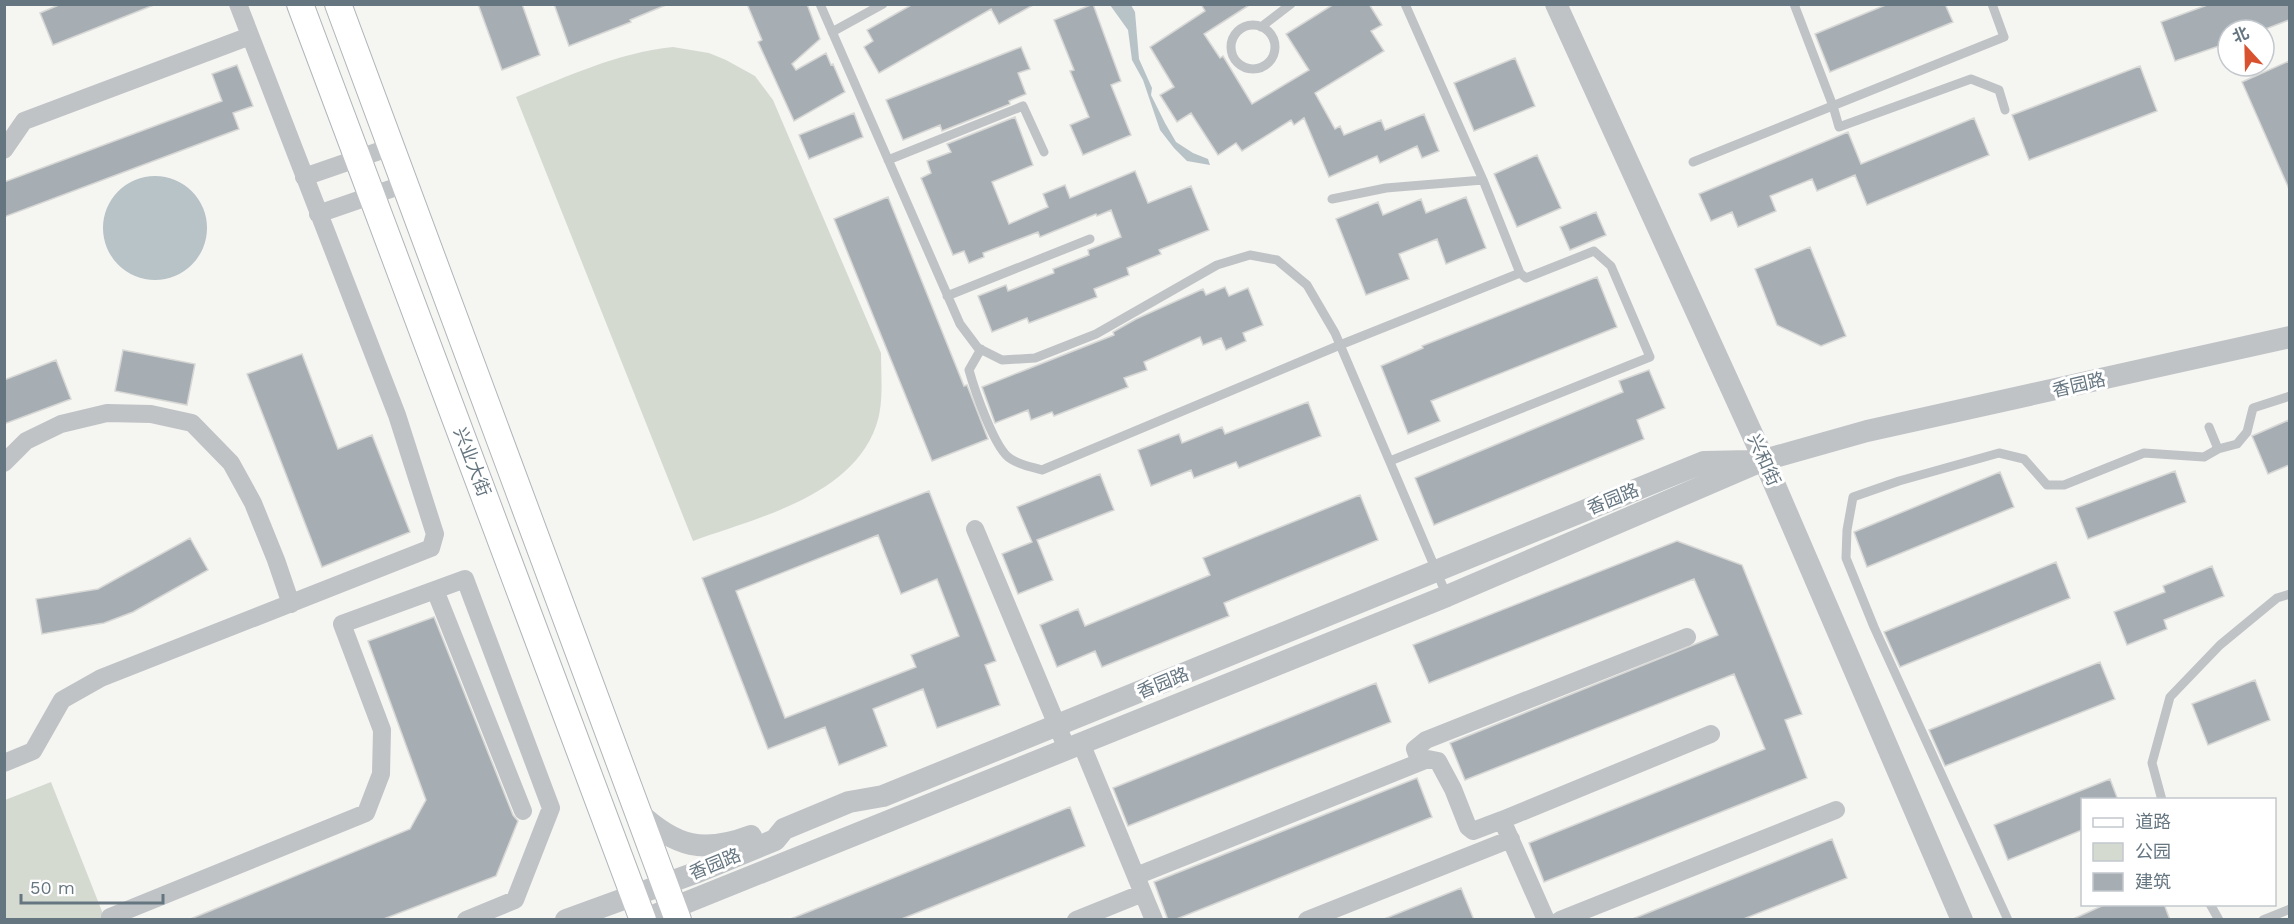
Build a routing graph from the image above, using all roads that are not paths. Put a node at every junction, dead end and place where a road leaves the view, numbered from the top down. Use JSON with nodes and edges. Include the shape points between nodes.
{"nodes":[{"id":1,"x":238,"y":4,"type":"edge"},
{"id":2,"x":300,"y":4,"type":"edge"},
{"id":3,"x":338,"y":4,"type":"edge"},
{"id":4,"x":820,"y":4,"type":"edge"},
{"id":5,"x":883,"y":4,"type":"edge"},
{"id":6,"x":1291,"y":4,"type":"edge"},
{"id":7,"x":1406,"y":4,"type":"edge"},
{"id":8,"x":1556,"y":4,"type":"edge"},
{"id":9,"x":1794,"y":4,"type":"edge"},
{"id":10,"x":1992,"y":4,"type":"edge"},
{"id":11,"x":1261,"y":27,"type":"junction"},
{"id":12,"x":832,"y":32,"type":"junction"},
{"id":13,"x":250,"y":36,"type":"junction"},
{"id":14,"x":1833,"y":106,"type":"junction"},
{"id":15,"x":2005,"y":110,"type":"dead end"},
{"id":16,"x":392,"y":147,"type":"junction"},
{"id":17,"x":4,"y":150,"type":"edge"},
{"id":18,"x":1044,"y":152,"type":"dead end"},
{"id":19,"x":358,"y":159,"type":"junction"},
{"id":20,"x":888,"y":160,"type":"junction"},
{"id":21,"x":1693,"y":162,"type":"dead end"},
{"id":22,"x":304,"y":177,"type":"junction"},
{"id":23,"x":1483,"y":180,"type":"junction"},
{"id":24,"x":405,"y":184,"type":"junction"},
{"id":25,"x":372,"y":195,"type":"junction"},
{"id":26,"x":1332,"y":199,"type":"dead end"},
{"id":27,"x":318,"y":214,"type":"junction"},
{"id":28,"x":1090,"y":238,"type":"dead end"},
{"id":29,"x":1520,"y":273,"type":"junction"},
{"id":30,"x":947,"y":296,"type":"junction"},
{"id":31,"x":2289,"y":337,"type":"edge"},
{"id":32,"x":1340,"y":345,"type":"junction"},
{"id":33,"x":981,"y":349,"type":"junction"},
{"id":34,"x":2289,"y":396,"type":"edge"},
{"id":35,"x":2209,"y":427,"type":"dead end"},
{"id":36,"x":2218,"y":449,"type":"junction"},
{"id":37,"x":1764,"y":460,"type":"junction"},
{"id":38,"x":1390,"y":461,"type":"junction"},
{"id":39,"x":4,"y":463,"type":"edge"},
{"id":40,"x":975,"y":528,"type":"dead end"},
{"id":41,"x":435,"y":590,"type":"junction"},
{"id":42,"x":2289,"y":594,"type":"edge"},
{"id":43,"x":1447,"y":596,"type":"junction"},
{"id":44,"x":291,"y":604,"type":"junction"},
{"id":45,"x":1687,"y":637,"type":"dead end"},
{"id":46,"x":1057,"y":726,"type":"junction"},
{"id":47,"x":1711,"y":734,"type":"dead end"},
{"id":48,"x":1074,"y":746,"type":"junction"},
{"id":49,"x":1420,"y":762,"type":"junction"},
{"id":50,"x":4,"y":763,"type":"edge"},
{"id":51,"x":2161,"y":798,"type":"edge"},
{"id":52,"x":1836,"y":810,"type":"dead end"},
{"id":53,"x":523,"y":811,"type":"dead end"},
{"id":54,"x":639,"y":813,"type":"junction"},
{"id":55,"x":1502,"y":820,"type":"junction"},
{"id":56,"x":784,"y":829,"type":"junction"},
{"id":57,"x":1511,"y":839,"type":"junction"},
{"id":58,"x":665,"y":884,"type":"junction"},
{"id":59,"x":1140,"y":884,"type":"junction"},
{"id":60,"x":634,"y":895,"type":"junction"},
{"id":61,"x":2211,"y":906,"type":"edge"},
{"id":62,"x":2289,"y":909,"type":"edge"},
{"id":63,"x":676,"y":913,"type":"edge"},
{"id":64,"x":111,"y":920,"type":"edge"},
{"id":65,"x":466,"y":920,"type":"edge"},
{"id":66,"x":566,"y":920,"type":"edge"},
{"id":67,"x":643,"y":920,"type":"edge"},
{"id":68,"x":1076,"y":920,"type":"edge"},
{"id":69,"x":1154,"y":920,"type":"edge"},
{"id":70,"x":1307,"y":920,"type":"edge"},
{"id":71,"x":1546,"y":920,"type":"edge"},
{"id":72,"x":1560,"y":920,"type":"edge"},
{"id":73,"x":1962,"y":920,"type":"edge"},
{"id":74,"x":2008,"y":920,"type":"edge"},
{"id":75,"x":2219,"y":920,"type":"edge"},
{"id":76,"x":2263,"y":920,"type":"edge"}],
"edges":[{"from":1,"to":13,"type":"street"},
{"from":2,"to":19,"type":"main road","name":"兴业大街"},
{"from":3,"to":16,"type":"main road","name":"兴业大街"},
{"from":4,"to":12,"type":"lane"},
{"from":5,"to":12,"type":"lane"},
{"from":6,"to":11,"type":"lane"},
{"from":7,"to":23,"type":"lane"},
{"from":8,"to":37,"type":"street","name":"兴和街"},
{"from":9,"to":14,"type":"lane"},
{"from":10,"to":14,"type":"lane","via":[[2004,37]]},
{"from":11,"to":11,"type":"lane","via":[[1247,26],[1232,40],[1235,61],[1248,69],[1262,67],[1272,57],[1275,43]]},
{"from":12,"to":20,"type":"lane"},
{"from":13,"to":17,"type":"street","via":[[24,121]]},
{"from":13,"to":22,"type":"street"},
{"from":14,"to":15,"type":"lane","via":[[1839,127],[1971,79],[1999,90]]},
{"from":14,"to":21,"type":"lane"},
{"from":16,"to":19,"type":"street"},
{"from":16,"to":24,"type":"main road","name":"兴业大街"},
{"from":18,"to":20,"type":"lane","via":[[1023,106]]},
{"from":19,"to":22,"type":"street"},
{"from":19,"to":25,"type":"main road","name":"兴业大街"},
{"from":20,"to":30,"type":"lane"},
{"from":22,"to":27,"type":"street"},
{"from":23,"to":26,"type":"lane","via":[[1386,189]]},
{"from":23,"to":29,"type":"lane"},
{"from":24,"to":25,"type":"street"},
{"from":24,"to":54,"type":"main road","name":"兴业大街"},
{"from":25,"to":27,"type":"street"},
{"from":25,"to":60,"type":"main road","name":"兴业大街"},
{"from":27,"to":44,"type":"street","via":[[397,415],[435,534],[431,548]]},
{"from":28,"to":30,"type":"lane"},
{"from":29,"to":32,"type":"lane"},
{"from":29,"to":38,"type":"lane","via":[[1526,278],[1594,251],[1611,266],[1650,357]]},
{"from":30,"to":33,"type":"lane","via":[[960,324]]},
{"from":31,"to":37,"type":"street","name":"香园路","via":[[1867,431]]},
{"from":32,"to":33,"type":"lane","via":[[1307,285],[1277,260],[1250,255],[1217,265],[1096,334],[1035,358],[1002,360]]},
{"from":32,"to":33,"type":"lane","via":[[1042,470],[1008,459],[996,440],[969,370]]},
{"from":32,"to":38,"type":"lane"},
{"from":34,"to":36,"type":"lane","via":[[2253,408],[2247,432],[2237,444]]},
{"from":35,"to":36,"type":"lane"},
{"from":36,"to":74,"type":"lane","via":[[2204,457],[2144,453],[2064,485],[2047,484],[2024,459],[1999,453],[1853,497],[1846,530],[1846,558]]},
{"from":37,"to":43,"type":"street","name":"香园路"},
{"from":37,"to":46,"type":"street","name":"香园路","via":[[1704,462]]},
{"from":37,"to":73,"type":"street","name":"兴和街"},
{"from":38,"to":43,"type":"lane"},
{"from":39,"to":44,"type":"street","via":[[26,441],[61,424],[106,413],[151,414],[192,423],[231,463],[253,503]]},
{"from":40,"to":46,"type":"street"},
{"from":41,"to":53,"type":"street"},
{"from":41,"to":64,"type":"street","via":[[342,624],[382,730],[381,774],[366,813],[110,917]]},
{"from":41,"to":65,"type":"street","via":[[465,579],[551,808],[515,900]]},
{"from":42,"to":51,"type":"lane","via":[[2277,598],[2220,645],[2170,697],[2152,763]]},
{"from":43,"to":48,"type":"street","name":"香园路"},
{"from":44,"to":50,"type":"street","via":[[92,684],[63,700],[33,751]]},
{"from":45,"to":49,"type":"street","via":[[1426,740],[1415,749]]},
{"from":46,"to":48,"type":"street"},
{"from":46,"to":56,"type":"street","name":"香园路","via":[[883,796],[849,802]]},
{"from":47,"to":55,"type":"street"},
{"from":48,"to":59,"type":"street"},
{"from":48,"to":63,"type":"street","name":"香园路"},
{"from":49,"to":55,"type":"street","via":[[1438,762],[1473,831]]},
{"from":49,"to":59,"type":"street"},
{"from":52,"to":72,"type":"street"},
{"from":54,"to":56,"type":"street","via":[[674,840],[694,846],[730,844],[769,829]]},
{"from":54,"to":58,"type":"main road","name":"兴业大街"},
{"from":55,"to":57,"type":"street"},
{"from":56,"to":58,"type":"street","name":"香园路","via":[[775,840]]},
{"from":57,"to":70,"type":"street"},
{"from":57,"to":71,"type":"street"},
{"from":58,"to":60,"type":"street","name":"香园路"},
{"from":58,"to":63,"type":"main road","name":"兴业大街"},
{"from":59,"to":68,"type":"street"},
{"from":59,"to":69,"type":"street"},
{"from":60,"to":66,"type":"street","name":"香园路"},
{"from":60,"to":67,"type":"main road","name":"兴业大街"},
{"from":61,"to":75,"type":"lane"},
{"from":62,"to":76,"type":"lane"},
{"from":63,"to":67,"type":"street","name":"香园路"}]}
